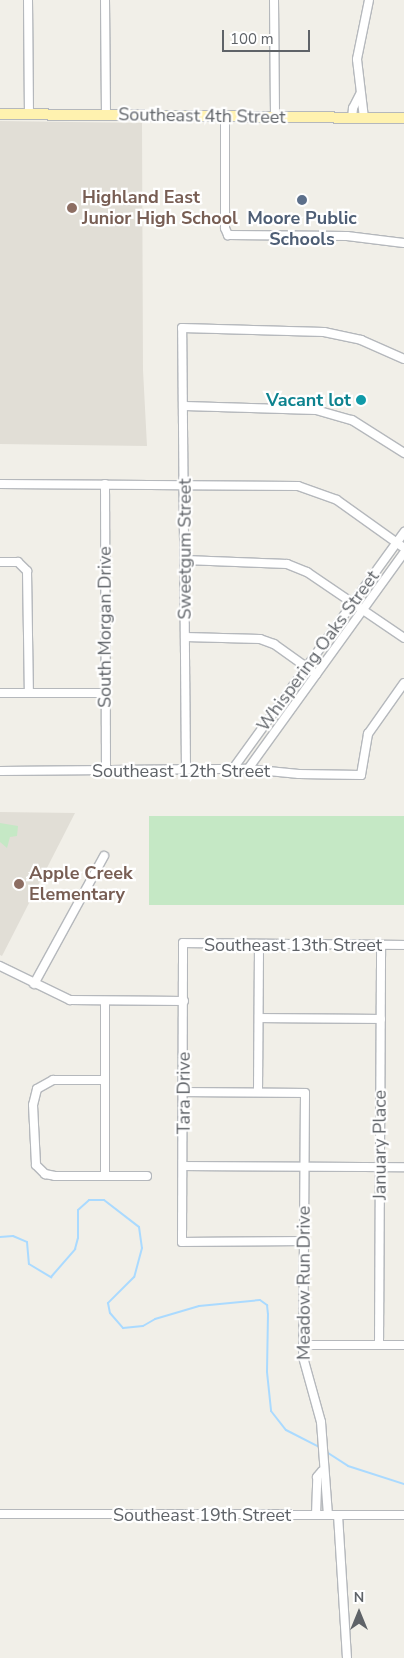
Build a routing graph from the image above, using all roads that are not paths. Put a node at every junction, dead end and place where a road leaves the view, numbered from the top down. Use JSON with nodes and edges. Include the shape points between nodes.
{"nodes":[{"id":1,"x":28,"y":0,"type":"edge"},
{"id":2,"x":105,"y":0,"type":"edge"},
{"id":3,"x":274,"y":0,"type":"edge"},
{"id":4,"x":369,"y":0,"type":"edge"},
{"id":5,"x":360,"y":94,"type":"junction"},
{"id":6,"x":0,"y":114,"type":"edge"},
{"id":7,"x":28,"y":114,"type":"junction"},
{"id":8,"x":106,"y":115,"type":"junction"},
{"id":9,"x":225,"y":116,"type":"junction"},
{"id":10,"x":276,"y":117,"type":"junction"},
{"id":11,"x":352,"y":118,"type":"junction"},
{"id":12,"x":364,"y":118,"type":"junction"},
{"id":13,"x":404,"y":118,"type":"edge"},
{"id":14,"x":404,"y":243,"type":"edge"},
{"id":15,"x":404,"y":359,"type":"edge"},
{"id":16,"x":185,"y":406,"type":"junction"},
{"id":17,"x":404,"y":453,"type":"edge"},
{"id":18,"x":184,"y":483,"type":"junction"},
{"id":19,"x":0,"y":484,"type":"edge"},
{"id":20,"x":105,"y":484,"type":"junction"},
{"id":21,"x":404,"y":532,"type":"edge"},
{"id":22,"x":397,"y":542,"type":"junction"},
{"id":23,"x":404,"y":548,"type":"edge"},
{"id":24,"x":404,"y":553,"type":"edge"},
{"id":25,"x":185,"y":560,"type":"junction"},
{"id":26,"x":0,"y":562,"type":"edge"},
{"id":27,"x":352,"y":604,"type":"junction"},
{"id":28,"x":362,"y":611,"type":"junction"},
{"id":29,"x":185,"y":637,"type":"junction"},
{"id":30,"x":404,"y":638,"type":"edge"},
{"id":31,"x":306,"y":667,"type":"junction"},
{"id":32,"x":316,"y":674,"type":"junction"},
{"id":33,"x":404,"y":683,"type":"edge"},
{"id":34,"x":0,"y":693,"type":"edge"},
{"id":35,"x":29,"y":693,"type":"junction"},
{"id":36,"x":106,"y":693,"type":"junction"},
{"id":37,"x":248,"y":769,"type":"junction"},
{"id":38,"x":186,"y":770,"type":"junction"},
{"id":39,"x":232,"y":770,"type":"junction"},
{"id":40,"x":0,"y":771,"type":"edge"},
{"id":41,"x":106,"y":771,"type":"junction"},
{"id":42,"x":104,"y":856,"type":"dead end"},
{"id":43,"x":182,"y":944,"type":"joint"},
{"id":44,"x":259,"y":945,"type":"junction"},
{"id":45,"x":381,"y":945,"type":"junction"},
{"id":46,"x":404,"y":945,"type":"edge"},
{"id":47,"x":0,"y":966,"type":"edge"},
{"id":48,"x":34,"y":984,"type":"junction"},
{"id":49,"x":105,"y":1001,"type":"junction"},
{"id":50,"x":184,"y":1001,"type":"junction"},
{"id":51,"x":259,"y":1018,"type":"junction"},
{"id":52,"x":381,"y":1018,"type":"junction"},
{"id":53,"x":105,"y":1080,"type":"junction"},
{"id":54,"x":184,"y":1092,"type":"junction"},
{"id":55,"x":258,"y":1092,"type":"junction"},
{"id":56,"x":183,"y":1166,"type":"junction"},
{"id":57,"x":304,"y":1167,"type":"junction"},
{"id":58,"x":380,"y":1167,"type":"junction"},
{"id":59,"x":404,"y":1167,"type":"edge"},
{"id":60,"x":105,"y":1176,"type":"junction"},
{"id":61,"x":148,"y":1176,"type":"dead end"},
{"id":62,"x":303,"y":1241,"type":"junction"},
{"id":63,"x":303,"y":1345,"type":"junction"},
{"id":64,"x":379,"y":1345,"type":"junction"},
{"id":65,"x":404,"y":1346,"type":"edge"},
{"id":66,"x":322,"y":1471,"type":"junction"},
{"id":67,"x":0,"y":1514,"type":"edge"},
{"id":68,"x":316,"y":1515,"type":"junction"},
{"id":69,"x":328,"y":1515,"type":"junction"},
{"id":70,"x":338,"y":1515,"type":"junction"},
{"id":71,"x":404,"y":1515,"type":"edge"},
{"id":72,"x":346,"y":1658,"type":"edge"}],
"edges":[{"from":1,"to":7,"type":"street"},
{"from":2,"to":8,"type":"street"},
{"from":3,"to":10,"type":"street"},
{"from":4,"to":5,"type":"street","via":[[357,52]]},
{"from":5,"to":11,"type":"street"},
{"from":5,"to":12,"type":"street"},
{"from":6,"to":7,"type":"main road","name":"Southeast 4th Street"},
{"from":7,"to":8,"type":"main road","name":"Southeast 4th Street"},
{"from":8,"to":9,"type":"main road","name":"Southeast 4th Street"},
{"from":9,"to":10,"type":"main road","name":"Southeast 4th Street"},
{"from":9,"to":14,"type":"street","via":[[225,228],[228,235],[353,237]]},
{"from":10,"to":11,"type":"main road","name":"Southeast 4th Street"},
{"from":11,"to":12,"type":"main road","name":"Southeast 4th Street"},
{"from":12,"to":13,"type":"main road","name":"Southeast 4th Street"},
{"from":15,"to":16,"type":"street","name":"Sweetgum Street","via":[[361,340],[324,332],[182,328]]},
{"from":16,"to":17,"type":"street","via":[[316,410],[352,420]]},
{"from":16,"to":18,"type":"street","name":"Sweetgum Street"},
{"from":18,"to":20,"type":"street"},
{"from":18,"to":22,"type":"street","via":[[287,485],[311,489],[337,500]]},
{"from":18,"to":25,"type":"street","name":"Sweetgum Street"},
{"from":19,"to":20,"type":"street"},
{"from":20,"to":36,"type":"street","name":"South Morgan Drive"},
{"from":21,"to":22,"type":"street","name":"Whispering Oaks Street"},
{"from":22,"to":23,"type":"street"},
{"from":22,"to":27,"type":"street","name":"Whispering Oaks Street"},
{"from":24,"to":28,"type":"street","name":"Whispering Oaks Street"},
{"from":25,"to":27,"type":"street","via":[[288,564],[307,572]]},
{"from":25,"to":29,"type":"street","name":"Sweetgum Street"},
{"from":26,"to":35,"type":"street","via":[[24,565],[28,581]]},
{"from":27,"to":28,"type":"street"},
{"from":27,"to":31,"type":"street","name":"Whispering Oaks Street"},
{"from":28,"to":30,"type":"street"},
{"from":28,"to":32,"type":"street","name":"Whispering Oaks Street"},
{"from":29,"to":31,"type":"street","via":[[260,639],[274,644]]},
{"from":29,"to":38,"type":"street","name":"Sweetgum Street"},
{"from":31,"to":32,"type":"street"},
{"from":31,"to":39,"type":"street","name":"Whispering Oaks Street"},
{"from":32,"to":37,"type":"street","name":"Whispering Oaks Street"},
{"from":33,"to":37,"type":"street","name":"Southeast 12th Street","via":[[368,734],[361,775]]},
{"from":34,"to":35,"type":"street"},
{"from":35,"to":36,"type":"street"},
{"from":36,"to":41,"type":"street","name":"South Morgan Drive"},
{"from":37,"to":39,"type":"street","name":"Southeast 12th Street"},
{"from":38,"to":39,"type":"street","name":"Southeast 12th Street"},
{"from":38,"to":41,"type":"street","name":"Southeast 12th Street"},
{"from":40,"to":41,"type":"street","name":"Southeast 12th Street"},
{"from":42,"to":48,"type":"street"},
{"from":43,"to":44,"type":"street","name":"Southeast 13th Street"},
{"from":43,"to":50,"type":"street","name":"Tara Drive"},
{"from":44,"to":45,"type":"street","name":"Southeast 13th Street"},
{"from":44,"to":51,"type":"street"},
{"from":45,"to":46,"type":"street","name":"Southeast 13th Street"},
{"from":45,"to":52,"type":"street","name":"January Place"},
{"from":47,"to":48,"type":"street"},
{"from":48,"to":49,"type":"street","via":[[70,1000]]},
{"from":49,"to":50,"type":"street"},
{"from":49,"to":53,"type":"street"},
{"from":50,"to":54,"type":"street","name":"Tara Drive"},
{"from":51,"to":52,"type":"street"},
{"from":51,"to":55,"type":"street"},
{"from":52,"to":58,"type":"street","name":"January Place"},
{"from":53,"to":60,"type":"street"},
{"from":53,"to":60,"type":"street","via":[[53,1080],[40,1086],[33,1105],[34,1157],[38,1169],[55,1176]]},
{"from":54,"to":55,"type":"street"},
{"from":54,"to":56,"type":"street","name":"Tara Drive"},
{"from":55,"to":57,"type":"street","name":"Meadow Run Drive","via":[[305,1093]]},
{"from":56,"to":57,"type":"street"},
{"from":56,"to":62,"type":"street","name":"Tara Drive","via":[[182,1242]]},
{"from":57,"to":58,"type":"street"},
{"from":57,"to":62,"type":"street","name":"Meadow Run Drive"},
{"from":58,"to":59,"type":"street"},
{"from":58,"to":64,"type":"street","name":"January Place"},
{"from":60,"to":61,"type":"street"},
{"from":62,"to":63,"type":"street","name":"Meadow Run Drive"},
{"from":63,"to":64,"type":"street"},
{"from":63,"to":66,"type":"street","name":"Meadow Run Drive","via":[[304,1367],[318,1405]]},
{"from":64,"to":65,"type":"street"},
{"from":66,"to":68,"type":"street","name":"Meadow Run Drive","via":[[317,1477]]},
{"from":66,"to":69,"type":"street","name":"Meadow Run Drive","via":[[327,1477]]},
{"from":67,"to":68,"type":"street","name":"Southeast 19th Street"},
{"from":68,"to":69,"type":"street","name":"Southeast 19th Street"},
{"from":69,"to":70,"type":"street","name":"Southeast 19th Street"},
{"from":70,"to":71,"type":"street","name":"Southeast 19th Street"},
{"from":70,"to":72,"type":"street"}]}
